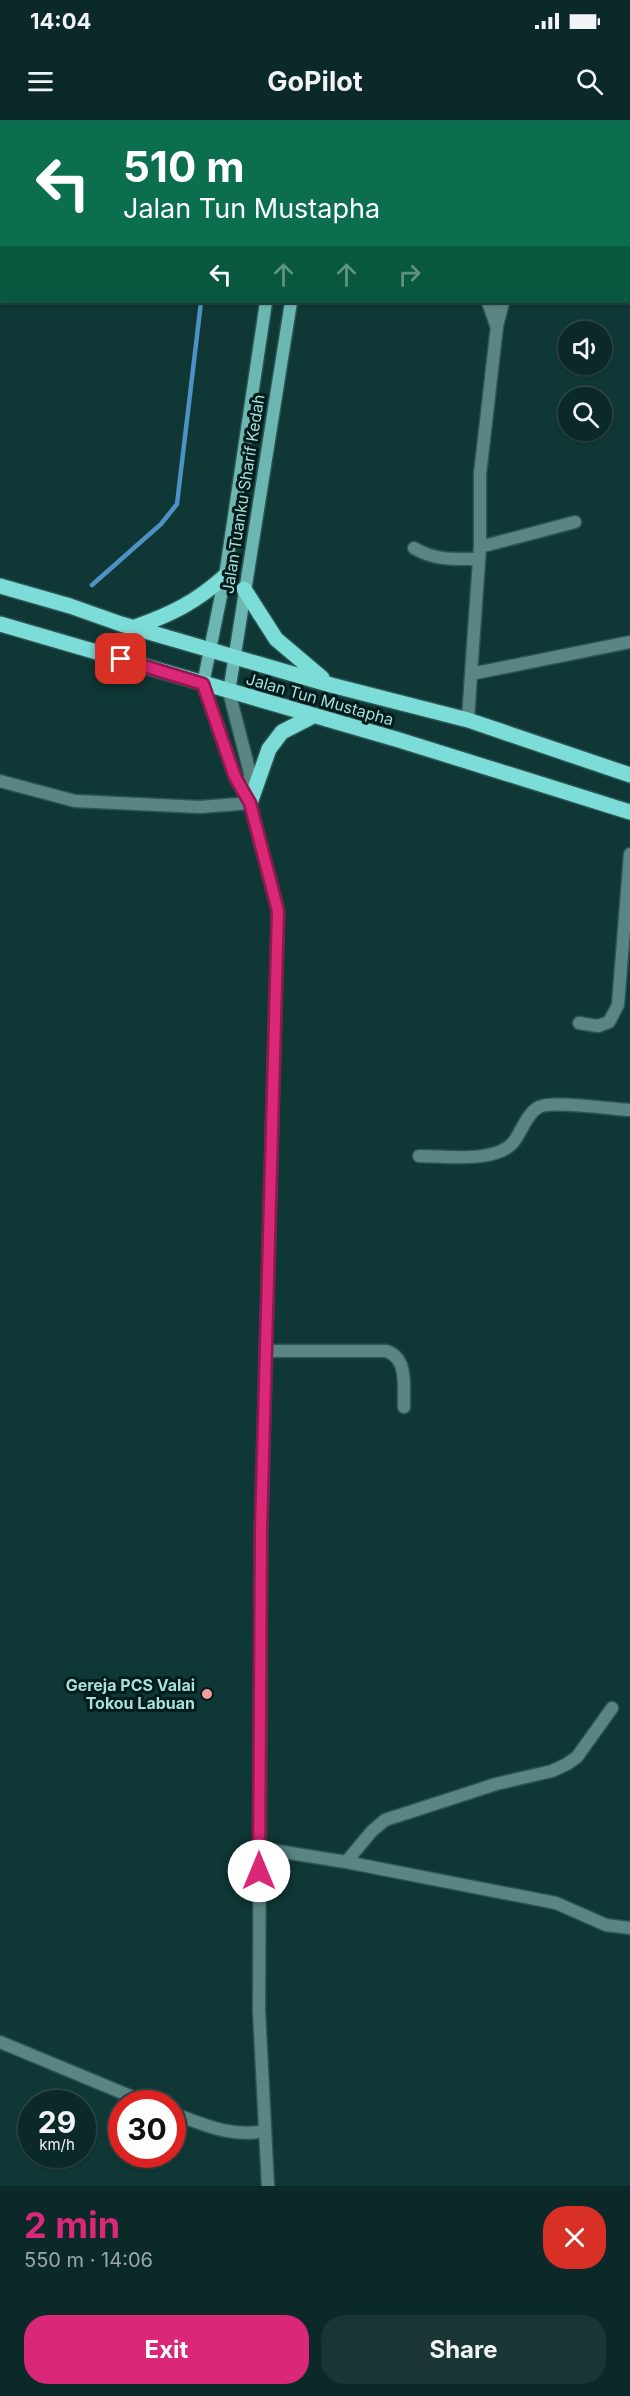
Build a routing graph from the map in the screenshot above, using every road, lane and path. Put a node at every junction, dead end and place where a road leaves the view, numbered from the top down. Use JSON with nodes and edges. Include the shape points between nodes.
{"nodes":[{"id":1,"x":266,"y":303,"type":"edge"},
{"id":2,"x":291,"y":303,"type":"edge"},
{"id":3,"x":488,"y":303,"type":"edge"},
{"id":4,"x":503,"y":303,"type":"edge"},
{"id":5,"x":497,"y":326,"type":"junction"},
{"id":6,"x":575,"y":522,"type":"dead end"},
{"id":7,"x":414,"y":548,"type":"dead end"},
{"id":8,"x":479,"y":553,"type":"junction"},
{"id":9,"x":225,"y":576,"type":"junction"},
{"id":10,"x":0,"y":586,"type":"edge"},
{"id":11,"x":244,"y":589,"type":"junction"},
{"id":12,"x":0,"y":624,"type":"edge"},
{"id":13,"x":128,"y":626,"type":"junction"},
{"id":14,"x":630,"y":642,"type":"edge"},
{"id":15,"x":209,"y":648,"type":"junction"},
{"id":16,"x":234,"y":655,"type":"junction"},
{"id":17,"x":471,"y":674,"type":"junction"},
{"id":18,"x":203,"y":684,"type":"junction"},
{"id":19,"x":331,"y":685,"type":"junction"},
{"id":20,"x":229,"y":692,"type":"junction"},
{"id":21,"x":313,"y":716,"type":"junction"},
{"id":22,"x":468,"y":720,"type":"junction"},
{"id":23,"x":630,"y":775,"type":"edge"},
{"id":24,"x":0,"y":781,"type":"edge"},
{"id":25,"x":250,"y":803,"type":"junction"},
{"id":26,"x":630,"y":812,"type":"edge"},
{"id":27,"x":630,"y":854,"type":"edge"},
{"id":28,"x":579,"y":1023,"type":"dead end"},
{"id":29,"x":630,"y":1110,"type":"edge"},
{"id":30,"x":419,"y":1156,"type":"dead end"},
{"id":31,"x":266,"y":1351,"type":"junction"},
{"id":32,"x":404,"y":1407,"type":"dead end"},
{"id":33,"x":612,"y":1708,"type":"dead end"},
{"id":34,"x":259,"y":1848,"type":"junction"},
{"id":35,"x":346,"y":1862,"type":"junction"},
{"id":36,"x":630,"y":1928,"type":"edge"},
{"id":37,"x":0,"y":2042,"type":"edge"},
{"id":38,"x":116,"y":2090,"type":"edge"},
{"id":39,"x":186,"y":2118,"type":"edge"},
{"id":40,"x":264,"y":2131,"type":"junction"},
{"id":41,"x":268,"y":2186,"type":"edge"}],
"edges":[{"from":1,"to":9,"type":"main road","name":"Jalan Tuanku Sharif Kedah"},
{"from":2,"to":11,"type":"main road","name":"Jalan Tuanku Sharif Kedah"},
{"from":3,"to":5,"type":"street"},
{"from":4,"to":5,"type":"street"},
{"from":5,"to":8,"type":"street","via":[[480,474]]},
{"from":6,"to":8,"type":"street"},
{"from":7,"to":8,"type":"street","via":[[441,558]]},
{"from":8,"to":17,"type":"street"},
{"from":9,"to":13,"type":"main road","via":[[168,616]]},
{"from":9,"to":15,"type":"main road","name":"Jalan Tuanku Sharif Kedah"},
{"from":10,"to":13,"type":"main road"},
{"from":11,"to":16,"type":"main road","name":"Jalan Tuanku Sharif Kedah"},
{"from":11,"to":19,"type":"main road","via":[[276,639]]},
{"from":12,"to":18,"type":"main road","name":"Jalan Tun Mustapha"},
{"from":13,"to":15,"type":"main road"},
{"from":14,"to":17,"type":"street"},
{"from":15,"to":16,"type":"main road"},
{"from":15,"to":18,"type":"main road","name":"Jalan Tuanku Sharif Kedah"},
{"from":16,"to":19,"type":"main road"},
{"from":16,"to":20,"type":"main road","name":"Jalan Tuanku Sharif Kedah"},
{"from":17,"to":22,"type":"street"},
{"from":18,"to":20,"type":"main road","name":"Jalan Tun Mustapha"},
{"from":18,"to":25,"type":"street","via":[[235,777]]},
{"from":19,"to":22,"type":"main road"},
{"from":20,"to":21,"type":"main road","name":"Jalan Tun Mustapha"},
{"from":20,"to":25,"type":"street","via":[[250,773]]},
{"from":21,"to":25,"type":"main road","via":[[282,732],[269,749]]},
{"from":21,"to":26,"type":"main road","name":"Jalan Tun Mustapha"},
{"from":22,"to":23,"type":"main road"},
{"from":24,"to":25,"type":"street","via":[[75,801],[200,807]]},
{"from":25,"to":31,"type":"street","via":[[278,911]]},
{"from":27,"to":28,"type":"street","via":[[618,1005],[609,1022],[598,1026]]},
{"from":29,"to":30,"type":"street","via":[[541,1105],[513,1144],[503,1151],[491,1156]]},
{"from":31,"to":32,"type":"street","via":[[393,1353],[403,1366]]},
{"from":31,"to":34,"type":"street"},
{"from":33,"to":35,"type":"street","via":[[577,1757],[567,1764],[385,1820]]},
{"from":34,"to":35,"type":"street"},
{"from":34,"to":40,"type":"street"},
{"from":35,"to":36,"type":"street","via":[[556,1904],[606,1925]]},
{"from":37,"to":38,"type":"street"},
{"from":39,"to":40,"type":"street","via":[[226,2132]]},
{"from":40,"to":41,"type":"street"}]}
